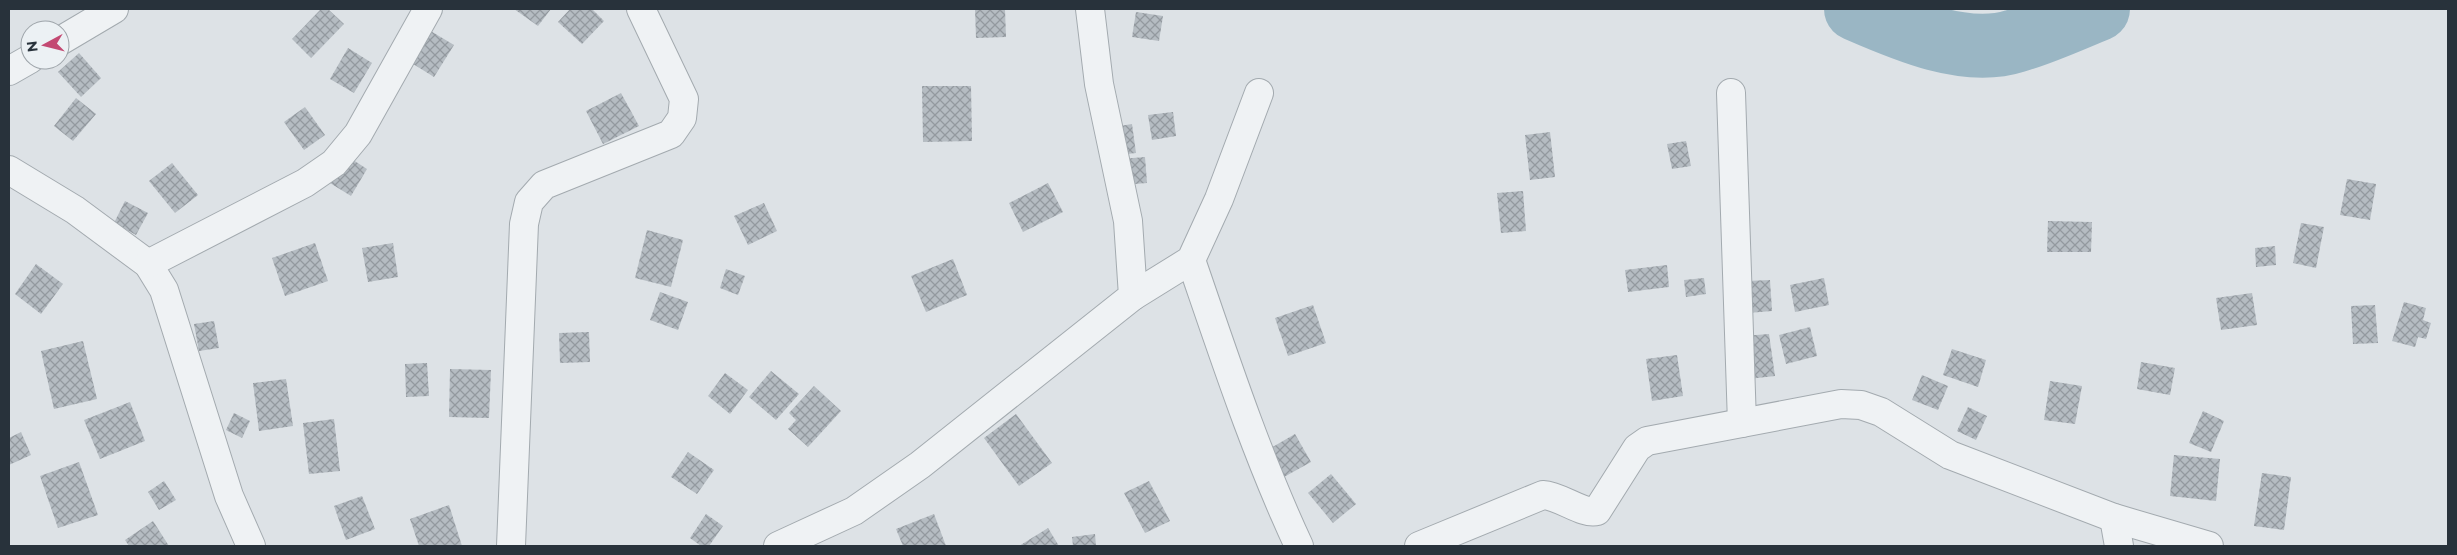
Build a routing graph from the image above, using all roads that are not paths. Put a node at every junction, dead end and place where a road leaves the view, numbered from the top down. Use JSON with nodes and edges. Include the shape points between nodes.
{"nodes":[{"id":1,"x":114,"y":9,"type":"edge"},
{"id":2,"x":428,"y":9,"type":"edge"},
{"id":3,"x":641,"y":9,"type":"edge"},
{"id":4,"x":1090,"y":9,"type":"edge"},
{"id":5,"x":70,"y":35,"type":"edge"},
{"id":6,"x":20,"y":65,"type":"edge"},
{"id":7,"x":9,"y":71,"type":"edge"},
{"id":8,"x":1259,"y":93,"type":"dead end"},
{"id":9,"x":1731,"y":93,"type":"dead end"},
{"id":10,"x":9,"y":170,"type":"edge"},
{"id":11,"x":1191,"y":260,"type":"junction"},
{"id":12,"x":148,"y":264,"type":"junction"},
{"id":13,"x":1133,"y":296,"type":"junction"},
{"id":14,"x":1742,"y":423,"type":"junction"},
{"id":15,"x":2114,"y":518,"type":"junction"},
{"id":16,"x":251,"y":546,"type":"edge"},
{"id":17,"x":511,"y":546,"type":"edge"},
{"id":18,"x":778,"y":546,"type":"edge"},
{"id":19,"x":1299,"y":546,"type":"edge"},
{"id":20,"x":1419,"y":546,"type":"edge"},
{"id":21,"x":2119,"y":546,"type":"edge"},
{"id":22,"x":2208,"y":546,"type":"edge"}],
"edges":[{"from":1,"to":5,"type":"street"},
{"from":2,"to":12,"type":"street","via":[[358,134],[334,162],[305,183]]},
{"from":3,"to":17,"type":"street","via":[[684,99],[682,118],[670,134],[544,185],[529,202],[524,224]]},
{"from":4,"to":13,"type":"street","via":[[1099,84],[1128,221]]},
{"from":6,"to":7,"type":"street"},
{"from":8,"to":11,"type":"street","via":[[1219,199]]},
{"from":9,"to":14,"type":"street"},
{"from":10,"to":12,"type":"street","via":[[75,210]]},
{"from":11,"to":13,"type":"street"},
{"from":11,"to":19,"type":"street","via":[[1227,365]]},
{"from":12,"to":16,"type":"street","via":[[164,290],[229,496]]},
{"from":13,"to":18,"type":"street","via":[[903,477],[854,511]]},
{"from":14,"to":15,"type":"street","via":[[1841,404],[1861,405],[1905,426],[1950,455]]},
{"from":14,"to":20,"type":"street","via":[[1647,441],[1637,448],[1597,511],[1585,512],[1554,496],[1543,495]]},
{"from":15,"to":21,"type":"street"},
{"from":15,"to":22,"type":"street"}]}
